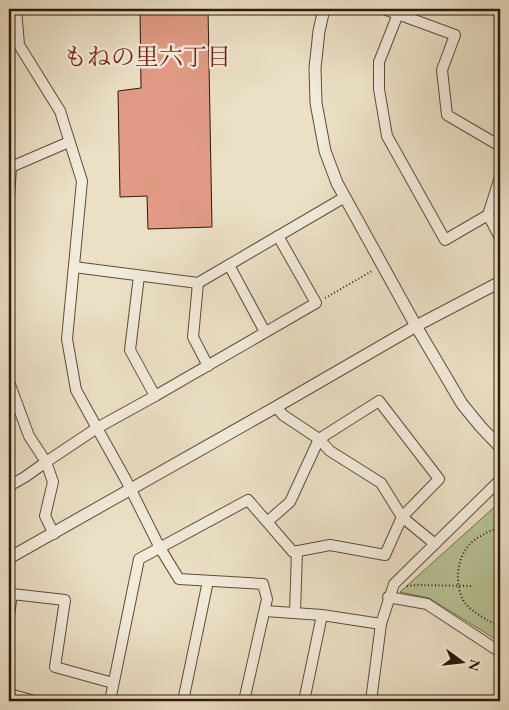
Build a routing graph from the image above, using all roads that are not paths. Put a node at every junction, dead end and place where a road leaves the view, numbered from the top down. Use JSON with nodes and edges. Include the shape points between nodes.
{"nodes":[{"id":1,"x":16,"y":9,"type":"edge"},
{"id":2,"x":324,"y":9,"type":"edge"},
{"id":3,"x":384,"y":9,"type":"edge"},
{"id":4,"x":398,"y":14,"type":"junction"},
{"id":5,"x":69,"y":142,"type":"junction"},
{"id":6,"x":500,"y":146,"type":"edge"},
{"id":7,"x":500,"y":178,"type":"edge"},
{"id":8,"x":345,"y":197,"type":"junction"},
{"id":9,"x":9,"y":198,"type":"edge"},
{"id":10,"x":488,"y":216,"type":"junction"},
{"id":11,"x":278,"y":236,"type":"junction"},
{"id":12,"x":500,"y":238,"type":"edge"},
{"id":13,"x":229,"y":265,"type":"junction"},
{"id":14,"x":74,"y":267,"type":"junction"},
{"id":15,"x":139,"y":276,"type":"junction"},
{"id":16,"x":500,"y":282,"type":"edge"},
{"id":17,"x":198,"y":283,"type":"junction"},
{"id":18,"x":416,"y":326,"type":"junction"},
{"id":19,"x":265,"y":332,"type":"junction"},
{"id":20,"x":208,"y":366,"type":"junction"},
{"id":21,"x":9,"y":382,"type":"edge"},
{"id":22,"x":155,"y":396,"type":"junction"},
{"id":23,"x":276,"y":407,"type":"junction"},
{"id":24,"x":97,"y":428,"type":"junction"},
{"id":25,"x":319,"y":439,"type":"junction"},
{"id":26,"x":500,"y":447,"type":"edge"},
{"id":27,"x":46,"y":462,"type":"junction"},
{"id":28,"x":500,"y":480,"type":"edge"},
{"id":29,"x":9,"y":486,"type":"edge"},
{"id":30,"x":129,"y":489,"type":"junction"},
{"id":31,"x":402,"y":517,"type":"junction"},
{"id":32,"x":267,"y":522,"type":"junction"},
{"id":33,"x":54,"y":534,"type":"junction"},
{"id":34,"x":435,"y":544,"type":"junction"},
{"id":35,"x":160,"y":548,"type":"junction"},
{"id":36,"x":297,"y":551,"type":"junction"},
{"id":37,"x":9,"y":558,"type":"edge"},
{"id":38,"x":208,"y":581,"type":"junction"},
{"id":39,"x":388,"y":597,"type":"junction"},
{"id":40,"x":264,"y":611,"type":"junction"},
{"id":41,"x":9,"y":614,"type":"edge"},
{"id":42,"x":295,"y":614,"type":"junction"},
{"id":43,"x":322,"y":615,"type":"junction"},
{"id":44,"x":381,"y":624,"type":"junction"},
{"id":45,"x":500,"y":652,"type":"edge"},
{"id":46,"x":113,"y":683,"type":"junction"},
{"id":47,"x":9,"y":694,"type":"edge"},
{"id":48,"x":35,"y":701,"type":"edge"},
{"id":49,"x":110,"y":701,"type":"edge"},
{"id":50,"x":183,"y":701,"type":"edge"},
{"id":51,"x":244,"y":701,"type":"edge"},
{"id":52,"x":304,"y":701,"type":"edge"},
{"id":53,"x":371,"y":701,"type":"edge"}],
"edges":[{"from":1,"to":5,"type":"street","via":[[19,46],[60,111]]},
{"from":2,"to":8,"type":"street","via":[[314,68],[316,103],[325,150]]},
{"from":3,"to":4,"type":"street"},
{"from":4,"to":6,"type":"street","via":[[455,35],[442,70],[447,114]]},
{"from":4,"to":10,"type":"street","via":[[379,62],[379,89],[386,136],[445,240]]},
{"from":5,"to":9,"type":"street","via":[[12,167]]},
{"from":5,"to":14,"type":"street","via":[[82,181]]},
{"from":7,"to":10,"type":"street"},
{"from":8,"to":11,"type":"street"},
{"from":8,"to":18,"type":"street"},
{"from":10,"to":12,"type":"street"},
{"from":11,"to":13,"type":"street"},
{"from":11,"to":19,"type":"street","via":[[316,303]]},
{"from":13,"to":17,"type":"street"},
{"from":13,"to":19,"type":"street"},
{"from":14,"to":15,"type":"street"},
{"from":14,"to":24,"type":"street","via":[[67,339],[76,390]]},
{"from":15,"to":17,"type":"street"},
{"from":15,"to":22,"type":"street","via":[[130,350]]},
{"from":16,"to":18,"type":"street"},
{"from":17,"to":20,"type":"street","via":[[193,337]]},
{"from":18,"to":23,"type":"street"},
{"from":18,"to":26,"type":"street","via":[[462,404]]},
{"from":19,"to":20,"type":"street"},
{"from":20,"to":22,"type":"street"},
{"from":21,"to":27,"type":"street","via":[[29,436]]},
{"from":22,"to":24,"type":"street"},
{"from":23,"to":25,"type":"street","via":[[282,416]]},
{"from":23,"to":30,"type":"street"},
{"from":24,"to":27,"type":"street"},
{"from":24,"to":30,"type":"street"},
{"from":25,"to":31,"type":"street","via":[[330,451],[382,483]]},
{"from":25,"to":31,"type":"street","via":[[379,402],[439,479]]},
{"from":25,"to":32,"type":"street","via":[[290,502]]},
{"from":27,"to":29,"type":"street"},
{"from":27,"to":33,"type":"street","via":[[53,482],[45,516]]},
{"from":28,"to":34,"type":"street"},
{"from":30,"to":33,"type":"street"},
{"from":30,"to":35,"type":"street"},
{"from":31,"to":34,"type":"street"},
{"from":31,"to":36,"type":"street","via":[[385,555],[330,546]]},
{"from":32,"to":35,"type":"street","via":[[248,500]]},
{"from":32,"to":36,"type":"street","via":[[293,552]]},
{"from":33,"to":37,"type":"street"},
{"from":34,"to":39,"type":"street","via":[[394,584]]},
{"from":35,"to":38,"type":"street","via":[[179,579]]},
{"from":35,"to":46,"type":"street","via":[[139,559]]},
{"from":36,"to":42,"type":"street"},
{"from":38,"to":40,"type":"street","via":[[263,584],[267,598]]},
{"from":38,"to":50,"type":"street"},
{"from":39,"to":44,"type":"street"},
{"from":39,"to":45,"type":"street","via":[[428,604]]},
{"from":40,"to":42,"type":"street"},
{"from":40,"to":51,"type":"street"},
{"from":41,"to":46,"type":"street","via":[[12,594],[65,600],[55,667]]},
{"from":42,"to":43,"type":"street"},
{"from":43,"to":44,"type":"street"},
{"from":43,"to":52,"type":"street"},
{"from":44,"to":53,"type":"street"},
{"from":46,"to":49,"type":"street"},
{"from":47,"to":48,"type":"street"}]}
